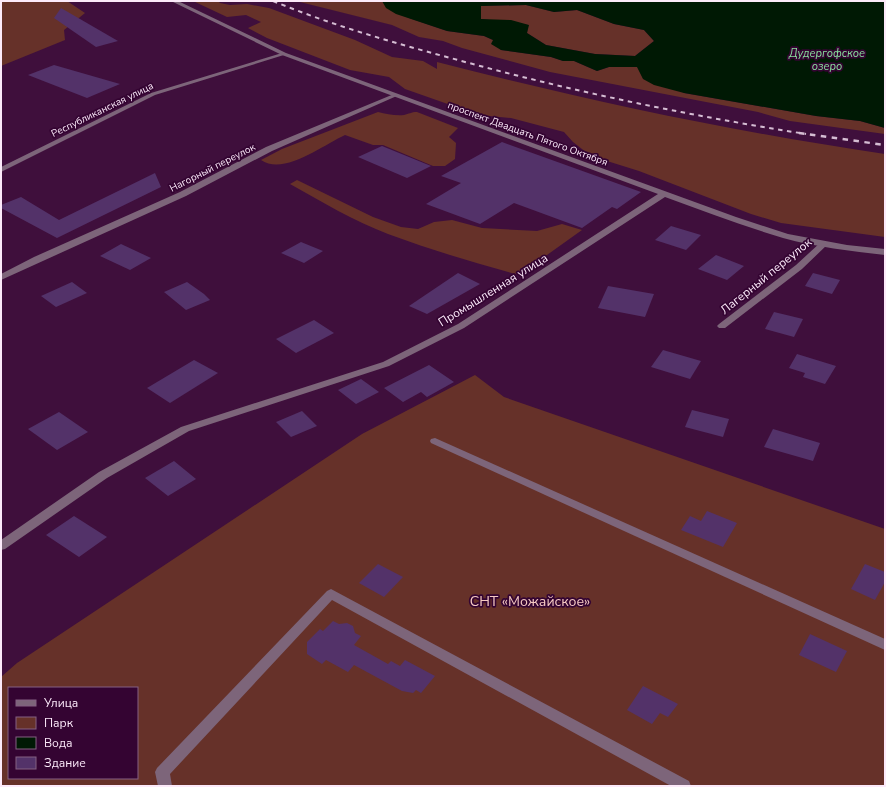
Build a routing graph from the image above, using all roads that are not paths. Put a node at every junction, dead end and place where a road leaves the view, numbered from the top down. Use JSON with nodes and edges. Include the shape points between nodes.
{"nodes":[{"id":1,"x":174,"y":1,"type":"edge"},
{"id":2,"x":284,"y":54,"type":"junction"},
{"id":3,"x":396,"y":95,"type":"junction"},
{"id":4,"x":1,"y":170,"type":"edge"},
{"id":5,"x":665,"y":193,"type":"junction"},
{"id":6,"x":824,"y":244,"type":"junction"},
{"id":7,"x":885,"y":252,"type":"edge"},
{"id":8,"x":1,"y":278,"type":"edge"},
{"id":9,"x":722,"y":326,"type":"dead end"},
{"id":10,"x":435,"y":441,"type":"dead end"},
{"id":11,"x":1,"y":546,"type":"edge"},
{"id":12,"x":885,"y":645,"type":"edge"},
{"id":13,"x":165,"y":786,"type":"edge"},
{"id":14,"x":684,"y":786,"type":"edge"}],
"edges":[{"from":1,"to":2,"type":"street","name":"проспект Двадцать Пятого Октября"},
{"from":2,"to":3,"type":"street","name":"проспект Двадцать Пятого Октября"},
{"from":2,"to":4,"type":"street","name":"Республиканская улица","via":[[153,94]]},
{"from":3,"to":5,"type":"street","name":"проспект Двадцать Пятого Октября"},
{"from":3,"to":8,"type":"street","name":"Нагорный переулок","via":[[269,149],[183,194],[37,259]]},
{"from":5,"to":6,"type":"street","name":"проспект Двадцать Пятого Октября","via":[[786,236]]},
{"from":5,"to":11,"type":"street","name":"Промышленная улица","via":[[461,326],[386,364],[185,429],[103,475]]},
{"from":6,"to":7,"type":"street","name":"проспект Двадцать Пятого Октября"},
{"from":6,"to":9,"type":"street","name":"Лагерный переулок","via":[[799,267]]},
{"from":10,"to":12,"type":"street"},
{"from":13,"to":14,"type":"street","via":[[162,772],[331,594]]}]}
